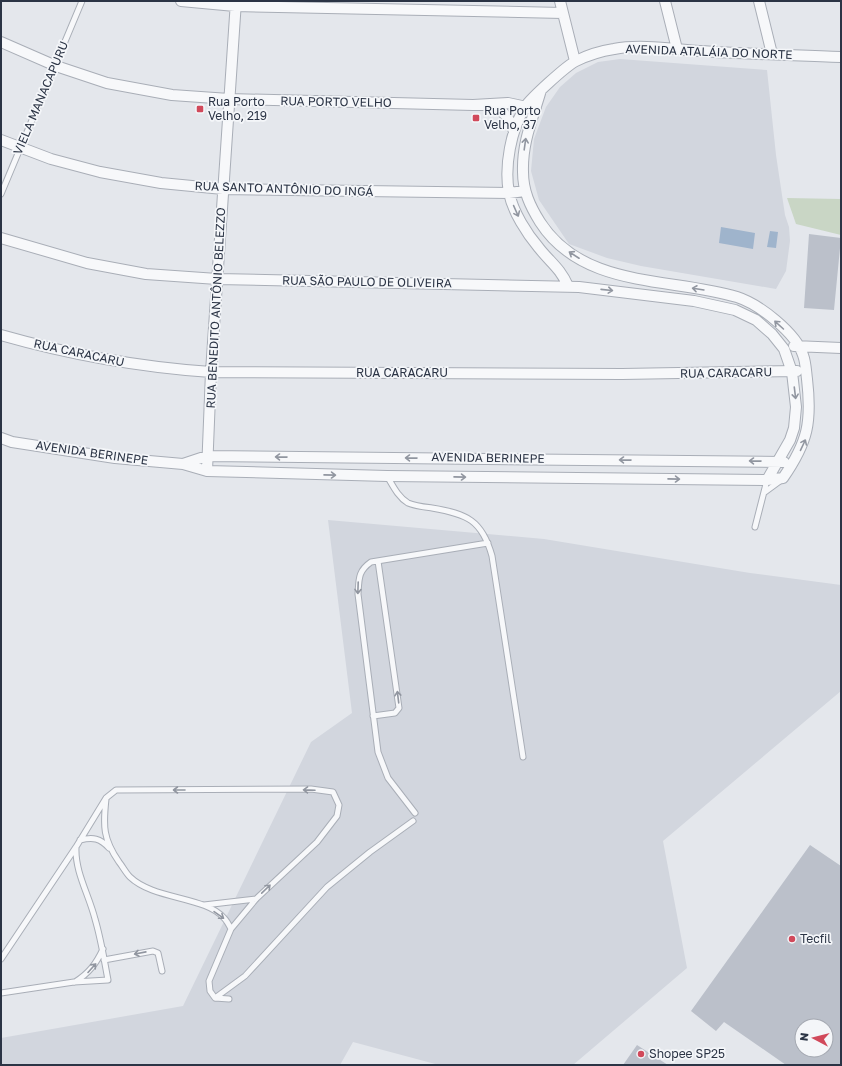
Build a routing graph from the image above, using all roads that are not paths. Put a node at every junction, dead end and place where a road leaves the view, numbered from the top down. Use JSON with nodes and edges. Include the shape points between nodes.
{"nodes":[{"id":1,"x":82,"y":1,"type":"edge"},
{"id":2,"x":181,"y":1,"type":"edge"},
{"id":3,"x":560,"y":1,"type":"edge"},
{"id":4,"x":665,"y":1,"type":"edge"},
{"id":5,"x":759,"y":1,"type":"edge"},
{"id":6,"x":235,"y":3,"type":"edge"},
{"id":7,"x":563,"y":13,"type":"junction"},
{"id":8,"x":1,"y":42,"type":"edge"},
{"id":9,"x":677,"y":50,"type":"junction"},
{"id":10,"x":772,"y":54,"type":"junction"},
{"id":11,"x":841,"y":57,"type":"edge"},
{"id":12,"x":575,"y":61,"type":"junction"},
{"id":13,"x":56,"y":66,"type":"junction"},
{"id":14,"x":541,"y":90,"type":"junction"},
{"id":15,"x":228,"y":99,"type":"junction"},
{"id":16,"x":490,"y":104,"type":"junction"},
{"id":17,"x":526,"y":106,"type":"junction"},
{"id":18,"x":536,"y":109,"type":"junction"},
{"id":19,"x":514,"y":132,"type":"junction"},
{"id":20,"x":1,"y":140,"type":"edge"},
{"id":21,"x":19,"y":148,"type":"junction"},
{"id":22,"x":223,"y":189,"type":"junction"},
{"id":23,"x":525,"y":191,"type":"junction"},
{"id":24,"x":509,"y":193,"type":"junction"},
{"id":25,"x":1,"y":194,"type":"edge"},
{"id":26,"x":1,"y":238,"type":"edge"},
{"id":27,"x":217,"y":280,"type":"junction"},
{"id":28,"x":568,"y":286,"type":"junction"},
{"id":29,"x":1,"y":335,"type":"edge"},
{"id":30,"x":798,"y":346,"type":"junction"},
{"id":31,"x":841,"y":348,"type":"edge"},
{"id":32,"x":784,"y":349,"type":"junction"},
{"id":33,"x":806,"y":370,"type":"junction"},
{"id":34,"x":211,"y":372,"type":"junction"},
{"id":35,"x":792,"y":372,"type":"junction"},
{"id":36,"x":1,"y":440,"type":"edge"},
{"id":37,"x":207,"y":456,"type":"junction"},
{"id":38,"x":779,"y":461,"type":"junction"},
{"id":39,"x":794,"y":463,"type":"junction"},
{"id":40,"x":183,"y":464,"type":"junction"},
{"id":41,"x":207,"y":472,"type":"junction"},
{"id":42,"x":387,"y":476,"type":"junction"},
{"id":43,"x":783,"y":478,"type":"junction"},
{"id":44,"x":767,"y":480,"type":"junction"},
{"id":45,"x":765,"y":492,"type":"junction"},
{"id":46,"x":755,"y":527,"type":"dead end"},
{"id":47,"x":488,"y":543,"type":"junction"},
{"id":48,"x":378,"y":561,"type":"junction"},
{"id":49,"x":374,"y":716,"type":"junction"},
{"id":50,"x":523,"y":757,"type":"dead end"},
{"id":51,"x":106,"y":798,"type":"junction"},
{"id":52,"x":415,"y":813,"type":"dead end"},
{"id":53,"x":414,"y":822,"type":"dead end"},
{"id":54,"x":80,"y":840,"type":"junction"},
{"id":55,"x":76,"y":847,"type":"junction"},
{"id":56,"x":112,"y":852,"type":"junction"},
{"id":57,"x":256,"y":899,"type":"junction"},
{"id":58,"x":203,"y":906,"type":"junction"},
{"id":59,"x":231,"y":929,"type":"junction"},
{"id":60,"x":103,"y":949,"type":"junction"},
{"id":61,"x":1,"y":959,"type":"edge"},
{"id":62,"x":104,"y":960,"type":"junction"},
{"id":63,"x":162,"y":971,"type":"dead end"},
{"id":64,"x":74,"y":982,"type":"junction"},
{"id":65,"x":1,"y":993,"type":"edge"},
{"id":66,"x":215,"y":998,"type":"junction"},
{"id":67,"x":228,"y":999,"type":"dead end"}],
"edges":[{"from":1,"to":13,"type":"lane","name":"VIELA MANACAPURU"},
{"from":2,"to":6,"type":"street"},
{"from":3,"to":7,"type":"street"},
{"from":4,"to":9,"type":"street"},
{"from":5,"to":10,"type":"street"},
{"from":6,"to":7,"type":"street"},
{"from":6,"to":15,"type":"street","name":"RUA BENEDITO ANTÔNIO BELEZZO"},
{"from":7,"to":12,"type":"street"},
{"from":8,"to":13,"type":"street","name":"RUA PORTO VELHO"},
{"from":9,"to":10,"type":"street","name":"AVENIDA ATALÁIA DO NORTE"},
{"from":9,"to":12,"type":"street","name":"AVENIDA ATALÁIA DO NORTE","via":[[616,49],[594,53]]},
{"from":10,"to":11,"type":"street","name":"AVENIDA ATALÁIA DO NORTE"},
{"from":12,"to":14,"type":"street","name":"AVENIDA ATALÁIA DO NORTE"},
{"from":13,"to":15,"type":"street","name":"RUA PORTO VELHO","via":[[107,83],[148,91]]},
{"from":13,"to":21,"type":"lane","name":"VIELA MANACAPURU"},
{"from":14,"to":17,"type":"street","name":"AVENIDA ATALÁIA DO NORTE"},
{"from":14,"to":18,"type":"street"},
{"from":15,"to":16,"type":"street","name":"RUA PORTO VELHO"},
{"from":15,"to":22,"type":"street","name":"RUA BENEDITO ANTÔNIO BELEZZO"},
{"from":16,"to":17,"type":"street","name":"RUA PORTO VELHO"},
{"from":16,"to":19,"type":"street","via":[[508,116]]},
{"from":17,"to":18,"type":"street","name":"RUA PORTO VELHO"},
{"from":17,"to":19,"type":"street","name":"AVENIDA ATALÁIA DO NORTE"},
{"from":23,"to":18,"type":"street","one_way":true,"via":[[525,143]]},
{"from":19,"to":24,"type":"street","name":"AVENIDA ATALÁIA DO NORTE","via":[[509,163]]},
{"from":20,"to":21,"type":"street","name":"RUA SANTO ANTÔNIO DO INGÁ"},
{"from":21,"to":22,"type":"street","name":"RUA SANTO ANTÔNIO DO INGÁ","via":[[100,172],[161,183]]},
{"from":21,"to":25,"type":"lane","name":"VIELA MANACAPURU"},
{"from":22,"to":24,"type":"street","name":"RUA SANTO ANTÔNIO DO INGÁ"},
{"from":22,"to":27,"type":"street","name":"RUA BENEDITO ANTÔNIO BELEZZO"},
{"from":23,"to":24,"type":"street","name":"RUA SANTO ANTÔNIO DO INGÁ"},
{"from":30,"to":23,"type":"street","one_way":true,"via":[[780,325],[748,301],[626,277],[608,272],[574,256],[558,244],[544,228],[533,211]]},
{"from":24,"to":28,"type":"street","name":"AVENIDA ATALÁIA DO NORTE","one_way":true,"via":[[525,227],[539,248],[562,273]]},
{"from":26,"to":27,"type":"street","name":"RUA SÃO PAULO DE OLIVEIRA","via":[[86,263],[146,274]]},
{"from":27,"to":28,"type":"street","name":"RUA SÃO PAULO DE OLIVEIRA"},
{"from":27,"to":34,"type":"street","name":"RUA BENEDITO ANTÔNIO BELEZZO"},
{"from":28,"to":32,"type":"street","name":"RUA SÃO PAULO DE OLIVEIRA","one_way":true,"via":[[625,292],[735,310],[756,320]]},
{"from":29,"to":34,"type":"street","name":"RUA CARACARU","via":[[127,364]]},
{"from":30,"to":31,"type":"street"},
{"from":30,"to":32,"type":"street"},
{"from":30,"to":33,"type":"street"},
{"from":32,"to":35,"type":"street"},
{"from":33,"to":35,"type":"street","name":"RUA CARACARU"},
{"from":39,"to":33,"type":"street","one_way":true,"via":[[805,439],[809,416]]},
{"from":34,"to":35,"type":"street","name":"RUA CARACARU"},
{"from":34,"to":37,"type":"street","name":"RUA BENEDITO ANTÔNIO BELEZZO"},
{"from":35,"to":38,"type":"street","one_way":true,"via":[[796,406],[794,428]]},
{"from":36,"to":40,"type":"street","name":"AVENIDA BERINEPE","via":[[116,458]]},
{"from":38,"to":37,"type":"street","name":"AVENIDA BERINEPE","one_way":true},
{"from":37,"to":40,"type":"street","name":"AVENIDA BERINEPE"},
{"from":37,"to":41,"type":"street","name":"RUA BENEDITO ANTÔNIO BELEZZO"},
{"from":38,"to":39,"type":"street","name":"AVENIDA BERINEPE"},
{"from":38,"to":44,"type":"street"},
{"from":39,"to":43,"type":"street"},
{"from":40,"to":41,"type":"street","name":"AVENIDA BERINEPE"},
{"from":41,"to":42,"type":"street","name":"AVENIDA BERINEPE","one_way":true},
{"from":42,"to":44,"type":"street","name":"AVENIDA BERINEPE","one_way":true},
{"from":42,"to":47,"type":"lane","via":[[395,491],[408,502],[463,515],[472,520],[482,530]]},
{"from":43,"to":44,"type":"street","name":"AVENIDA BERINEPE"},
{"from":43,"to":45,"type":"lane"},
{"from":44,"to":45,"type":"lane"},
{"from":45,"to":46,"type":"lane"},
{"from":47,"to":48,"type":"lane"},
{"from":47,"to":50,"type":"lane"},
{"from":48,"to":49,"type":"lane","one_way":true,"via":[[364,567],[359,575],[358,594]]},
{"from":49,"to":48,"type":"lane","one_way":true,"via":[[395,713],[399,708]]},
{"from":49,"to":52,"type":"lane","via":[[378,752],[388,778]]},
{"from":51,"to":54,"type":"lane"},
{"from":51,"to":56,"type":"lane","via":[[104,834]]},
{"from":57,"to":51,"type":"lane","one_way":true,"via":[[317,842],[337,816],[339,805],[333,792],[311,789],[116,790]]},
{"from":53,"to":66,"type":"lane","via":[[370,852],[327,887],[245,976]]},
{"from":54,"to":55,"type":"lane"},
{"from":54,"to":56,"type":"lane","via":[[93,837],[102,840]]},
{"from":55,"to":60,"type":"lane","via":[[75,861]]},
{"from":55,"to":61,"type":"lane"},
{"from":56,"to":58,"type":"lane","via":[[130,877],[156,892]]},
{"from":57,"to":58,"type":"lane"},
{"from":57,"to":59,"type":"lane"},
{"from":58,"to":59,"type":"lane","one_way":true,"via":[[224,918]]},
{"from":59,"to":66,"type":"lane","via":[[209,981],[210,991]]},
{"from":60,"to":62,"type":"lane"},
{"from":64,"to":60,"type":"lane","one_way":true,"via":[[91,970]]},
{"from":63,"to":62,"type":"lane","one_way":true,"via":[[158,953],[153,951]]},
{"from":62,"to":64,"type":"lane","via":[[108,980]]},
{"from":64,"to":65,"type":"lane"},
{"from":66,"to":67,"type":"lane"}]}
